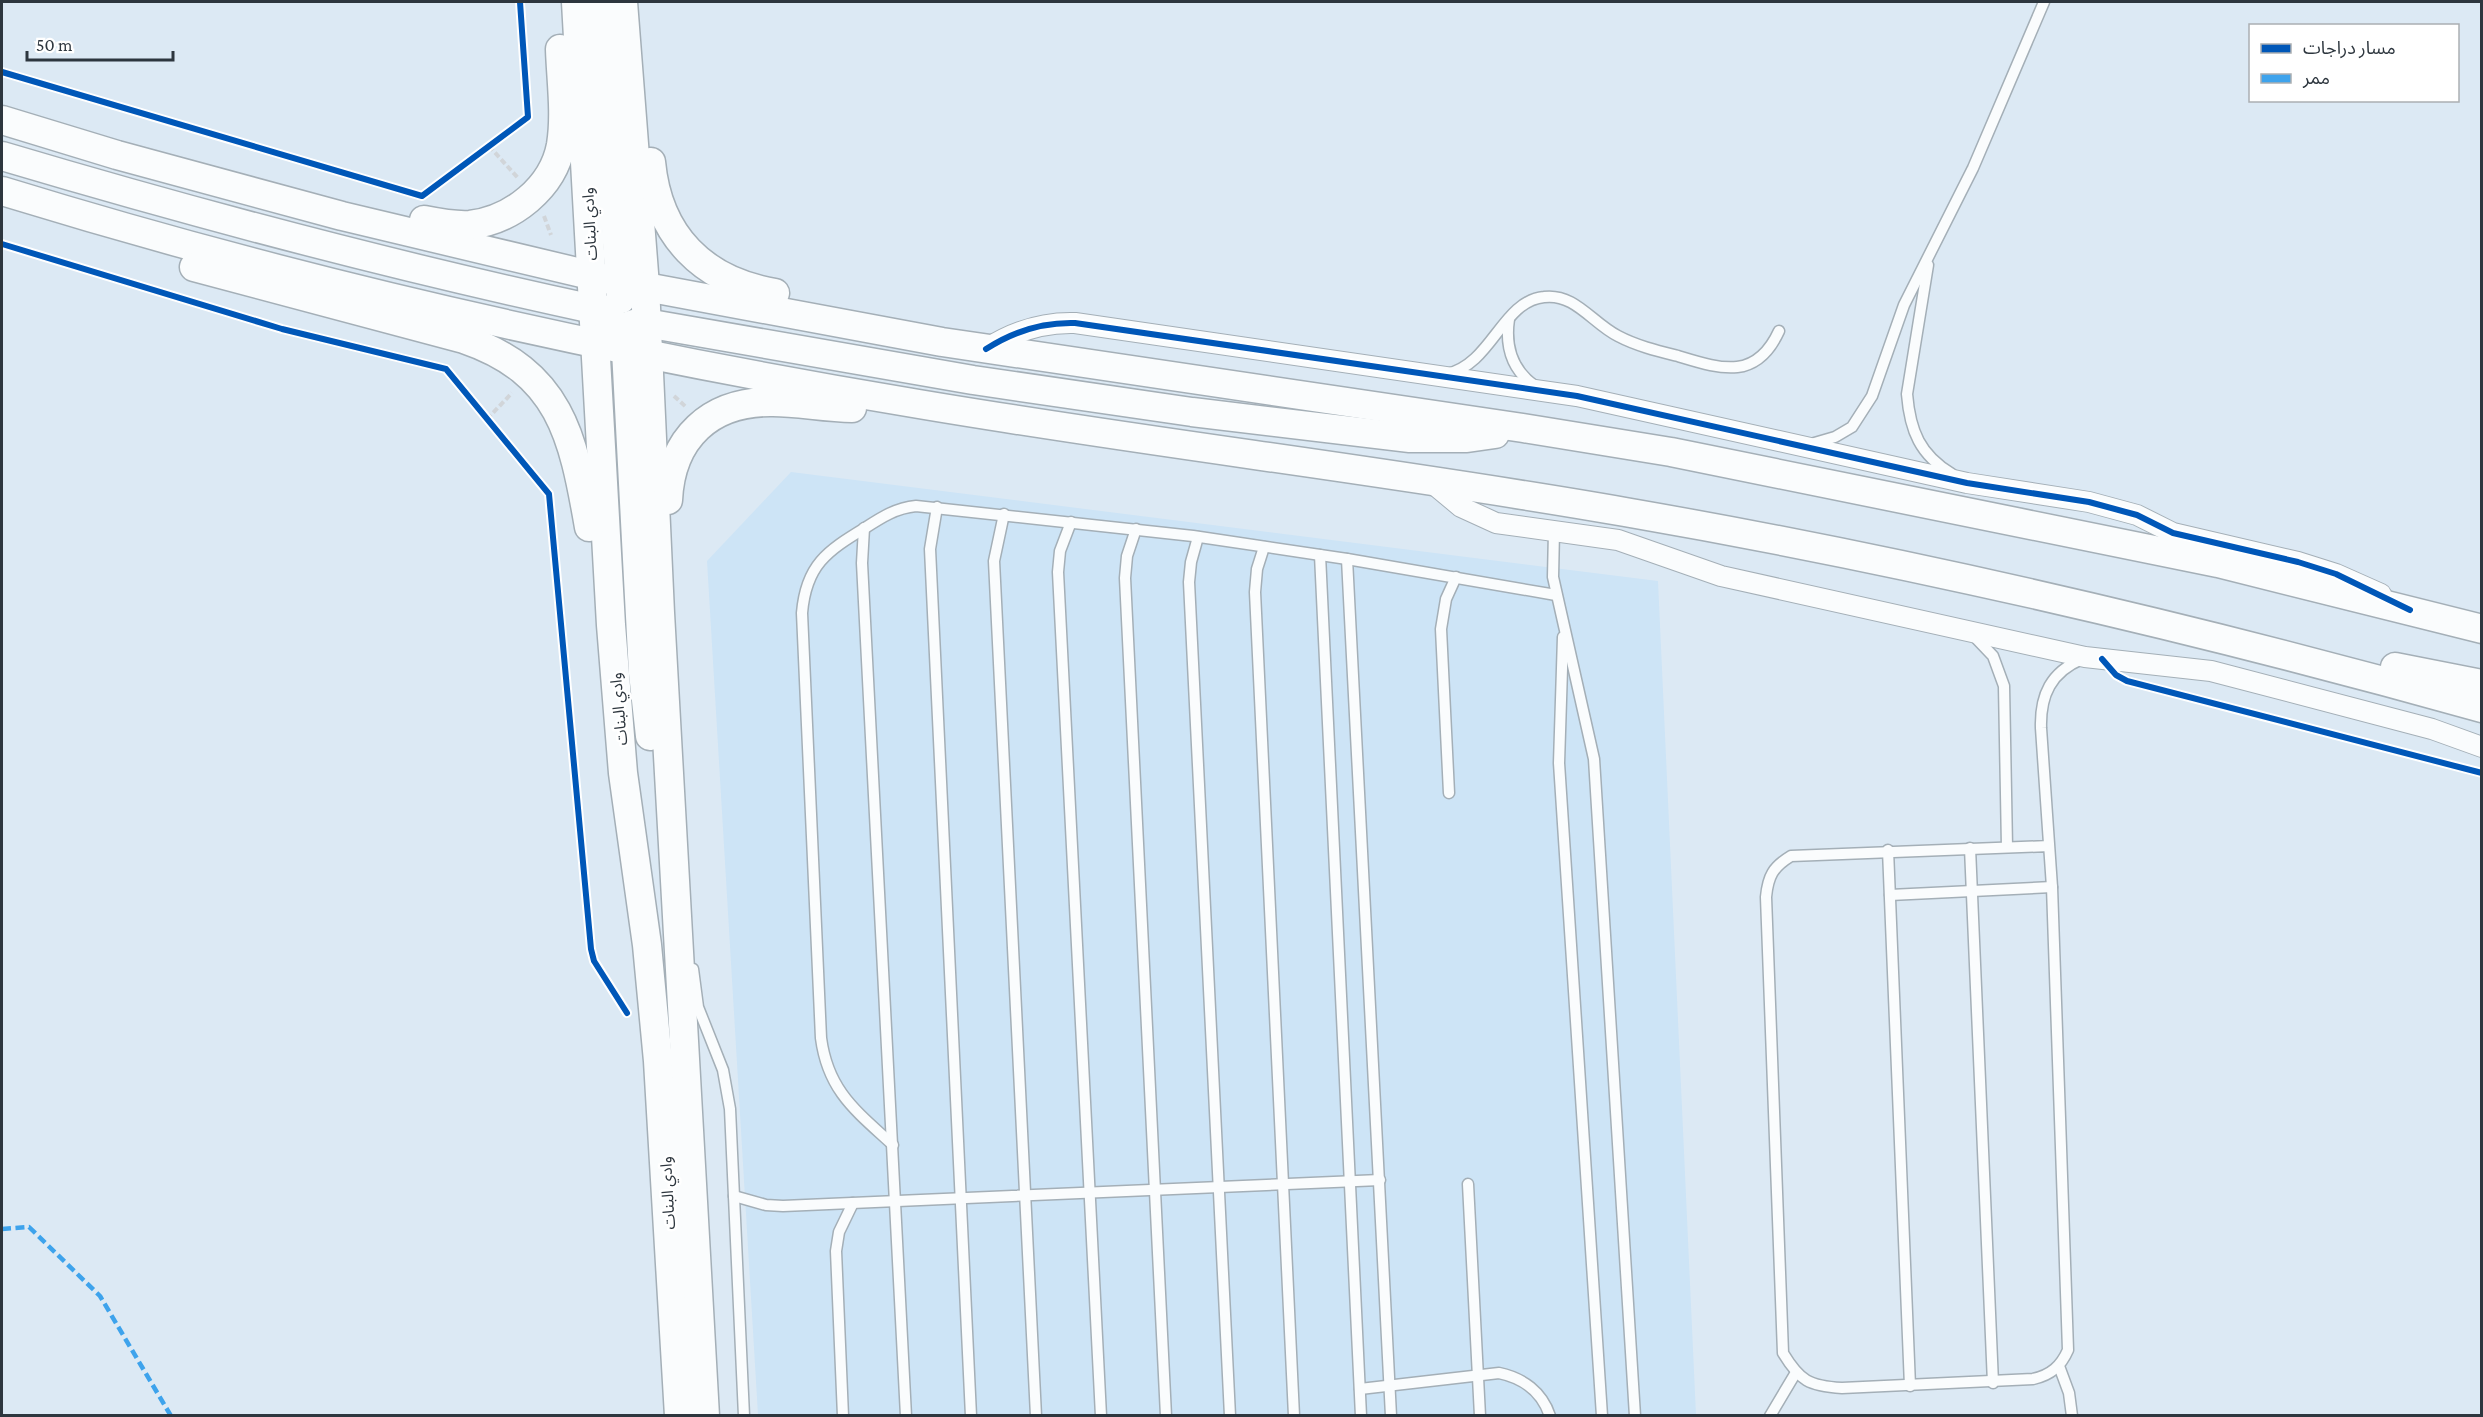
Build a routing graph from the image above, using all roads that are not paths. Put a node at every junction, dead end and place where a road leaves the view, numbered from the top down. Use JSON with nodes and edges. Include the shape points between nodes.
{"nodes":[{"id":1,"x":558,"y":2,"type":"edge"},
{"id":2,"x":576,"y":2,"type":"edge"},
{"id":3,"x":600,"y":2,"type":"edge"},
{"id":4,"x":623,"y":2,"type":"edge"},
{"id":5,"x":2044,"y":2,"type":"edge"},
{"id":6,"x":626,"y":48,"type":"junction"},
{"id":7,"x":2,"y":120,"type":"edge"},
{"id":8,"x":2,"y":156,"type":"edge"},
{"id":9,"x":2,"y":191,"type":"edge"},
{"id":10,"x":267,"y":196,"type":"junction"},
{"id":11,"x":2,"y":204,"type":"edge"},
{"id":12,"x":1929,"y":259,"type":"junction"},
{"id":13,"x":591,"y":276,"type":"junction"},
{"id":14,"x":627,"y":317,"type":"junction"},
{"id":15,"x":1509,"y":319,"type":"junction"},
{"id":16,"x":1779,"y":331,"type":"dead end"},
{"id":17,"x":942,"y":342,"type":"junction"},
{"id":18,"x":595,"y":344,"type":"junction"},
{"id":19,"x":986,"y":349,"type":"junction"},
{"id":20,"x":1429,"y":376,"type":"junction"},
{"id":21,"x":1547,"y":392,"type":"junction"},
{"id":22,"x":904,"y":402,"type":"junction"},
{"id":23,"x":1524,"y":428,"type":"junction"},
{"id":24,"x":1796,"y":446,"type":"junction"},
{"id":25,"x":1429,"y":480,"type":"junction"},
{"id":26,"x":1967,"y":483,"type":"junction"},
{"id":27,"x":937,"y":507,"type":"junction"},
{"id":28,"x":1004,"y":514,"type":"junction"},
{"id":29,"x":1071,"y":522,"type":"junction"},
{"id":30,"x":864,"y":528,"type":"junction"},
{"id":31,"x":1136,"y":530,"type":"junction"},
{"id":32,"x":1554,"y":531,"type":"junction"},
{"id":33,"x":1198,"y":537,"type":"junction"},
{"id":34,"x":1264,"y":547,"type":"junction"},
{"id":35,"x":1320,"y":555,"type":"junction"},
{"id":36,"x":1347,"y":559,"type":"junction"},
{"id":37,"x":1456,"y":577,"type":"junction"},
{"id":38,"x":1556,"y":595,"type":"junction"},
{"id":39,"x":2410,"y":610,"type":"junction"},
{"id":40,"x":660,"y":613,"type":"junction"},
{"id":41,"x":611,"y":625,"type":"junction"},
{"id":42,"x":1563,"y":625,"type":"junction"},
{"id":43,"x":2481,"y":629,"type":"edge"},
{"id":44,"x":1971,"y":633,"type":"junction"},
{"id":45,"x":2288,"y":656,"type":"junction"},
{"id":46,"x":2085,"y":657,"type":"junction"},
{"id":47,"x":2481,"y":684,"type":"edge"},
{"id":48,"x":2481,"y":708,"type":"edge"},
{"id":49,"x":2481,"y":747,"type":"edge"},
{"id":50,"x":1449,"y":793,"type":"dead end"},
{"id":51,"x":673,"y":825,"type":"junction"},
{"id":52,"x":2049,"y":846,"type":"junction"},
{"id":53,"x":2007,"y":847,"type":"junction"},
{"id":54,"x":1970,"y":848,"type":"junction"},
{"id":55,"x":1887,"y":850,"type":"junction"},
{"id":56,"x":2052,"y":887,"type":"junction"},
{"id":57,"x":1971,"y":891,"type":"junction"},
{"id":58,"x":1890,"y":895,"type":"junction"},
{"id":59,"x":678,"y":906,"type":"junction"},
{"id":60,"x":893,"y":1145,"type":"junction"},
{"id":61,"x":1380,"y":1180,"type":"junction"},
{"id":62,"x":1350,"y":1181,"type":"junction"},
{"id":63,"x":1283,"y":1184,"type":"junction"},
{"id":64,"x":1468,"y":1184,"type":"dead end"},
{"id":65,"x":1220,"y":1187,"type":"junction"},
{"id":66,"x":1155,"y":1190,"type":"junction"},
{"id":67,"x":1089,"y":1193,"type":"junction"},
{"id":68,"x":734,"y":1196,"type":"junction"},
{"id":69,"x":1025,"y":1196,"type":"junction"},
{"id":70,"x":962,"y":1199,"type":"junction"},
{"id":71,"x":896,"y":1202,"type":"junction"},
{"id":72,"x":853,"y":1203,"type":"junction"},
{"id":73,"x":2059,"y":1366,"type":"junction"},
{"id":74,"x":1796,"y":1374,"type":"junction"},
{"id":75,"x":1478,"y":1375,"type":"junction"},
{"id":76,"x":1993,"y":1383,"type":"junction"},
{"id":77,"x":1390,"y":1386,"type":"junction"},
{"id":78,"x":1910,"y":1386,"type":"junction"},
{"id":79,"x":1360,"y":1389,"type":"junction"},
{"id":80,"x":679,"y":1416,"type":"edge"},
{"id":81,"x":705,"y":1416,"type":"edge"},
{"id":82,"x":744,"y":1416,"type":"edge"},
{"id":83,"x":843,"y":1416,"type":"edge"},
{"id":84,"x":906,"y":1416,"type":"edge"},
{"id":85,"x":971,"y":1416,"type":"edge"},
{"id":86,"x":1036,"y":1416,"type":"edge"},
{"id":87,"x":1101,"y":1416,"type":"edge"},
{"id":88,"x":1166,"y":1416,"type":"edge"},
{"id":89,"x":1230,"y":1416,"type":"edge"},
{"id":90,"x":1294,"y":1416,"type":"edge"},
{"id":91,"x":1361,"y":1416,"type":"edge"},
{"id":92,"x":1391,"y":1416,"type":"edge"},
{"id":93,"x":1480,"y":1416,"type":"edge"},
{"id":94,"x":1550,"y":1416,"type":"edge"},
{"id":95,"x":1602,"y":1416,"type":"edge"},
{"id":96,"x":1635,"y":1416,"type":"edge"},
{"id":97,"x":1770,"y":1416,"type":"edge"},
{"id":98,"x":2072,"y":1416,"type":"edge"}],
"edges":[{"from":1,"to":10,"type":"main road","via":[[560,147],[546,180],[534,195],[505,215],[456,225],[318,194]]},
{"from":2,"to":13,"type":"main road","name":"وادي البنات"},
{"from":3,"to":14,"type":"main road"},
{"from":4,"to":6,"type":"main road","name":"وادي البنات"},
{"from":5,"to":12,"type":"lane"},
{"from":6,"to":14,"type":"main road","name":"وادي البنات"},
{"from":6,"to":17,"type":"main road","via":[[643,87],[656,193],[680,241],[698,261],[719,276],[744,286],[875,312]]},
{"from":7,"to":10,"type":"main road"},
{"from":8,"to":14,"type":"main road","via":[[260,230]]},
{"from":9,"to":18,"type":"main road","via":[[278,269]]},
{"from":10,"to":13,"type":"main road"},
{"from":11,"to":41,"type":"main road","via":[[121,247],[464,339],[487,347],[531,375],[555,407],[573,448],[598,583]]},
{"from":12,"to":24,"type":"lane","via":[[1904,306],[1872,396],[1860,418],[1852,428],[1835,437]]},
{"from":12,"to":26,"type":"lane","via":[[1907,394],[1909,415],[1916,436],[1933,462]]},
{"from":13,"to":14,"type":"main road","name":"وادي البنات"},
{"from":14,"to":17,"type":"main road"},
{"from":14,"to":18,"type":"main road","name":"وادي البنات"},
{"from":14,"to":22,"type":"main road"},
{"from":14,"to":23,"type":"main road","via":[[927,373],[1192,412],[1410,438],[1467,438]]},
{"from":14,"to":40,"type":"main road","name":"وادي البنات"},
{"from":14,"to":51,"type":"main road","via":[[646,702],[653,751]]},
{"from":15,"to":16,"type":"lane","via":[[1528,301],[1540,297],[1566,299],[1626,340],[1723,369],[1753,362],[1769,349]]},
{"from":15,"to":20,"type":"lane","via":[[1472,363],[1452,373]]},
{"from":15,"to":21,"type":"lane","via":[[1508,343],[1515,365],[1529,382]]},
{"from":17,"to":19,"type":"main road"},
{"from":18,"to":41,"type":"main road","name":"وادي البنات"},
{"from":19,"to":20,"type":"street","via":[[1033,327],[1075,323]]},
{"from":19,"to":23,"type":"main road"},
{"from":20,"to":21,"type":"street"},
{"from":21,"to":24,"type":"street","via":[[1608,402]]},
{"from":22,"to":25,"type":"main road"},
{"from":22,"to":40,"type":"main road","via":[[834,408],[756,402],[716,415],[695,428],[673,462],[669,482],[667,579]]},
{"from":23,"to":39,"type":"main road","via":[[1721,462],[2121,542]]},
{"from":24,"to":26,"type":"street"},
{"from":25,"to":32,"type":"street","via":[[1478,516],[1512,527]]},
{"from":25,"to":45,"type":"main road","via":[[1859,556],[2080,604]]},
{"from":26,"to":39,"type":"street","via":[[2121,510],[2173,533],[2336,574]]},
{"from":27,"to":28,"type":"lane"},
{"from":27,"to":30,"type":"lane","via":[[906,507]]},
{"from":27,"to":70,"type":"lane","via":[[930,549]]},
{"from":28,"to":29,"type":"lane"},
{"from":28,"to":69,"type":"lane","via":[[994,561]]},
{"from":29,"to":31,"type":"lane"},
{"from":29,"to":67,"type":"lane","via":[[1060,551],[1058,572]]},
{"from":30,"to":60,"type":"lane","via":[[862,563]]},
{"from":30,"to":60,"type":"lane","via":[[821,559],[809,580],[802,613],[820,1038],[825,1064],[843,1097]]},
{"from":31,"to":33,"type":"lane"},
{"from":31,"to":66,"type":"lane","via":[[1125,578]]},
{"from":32,"to":38,"type":"lane","via":[[1551,562]]},
{"from":32,"to":44,"type":"street","via":[[1618,540],[1721,576]]},
{"from":33,"to":34,"type":"lane"},
{"from":33,"to":65,"type":"lane","via":[[1189,582]]},
{"from":34,"to":35,"type":"lane"},
{"from":34,"to":63,"type":"lane","via":[[1255,592]]},
{"from":35,"to":36,"type":"lane"},
{"from":35,"to":62,"type":"lane"},
{"from":36,"to":37,"type":"lane"},
{"from":36,"to":61,"type":"lane"},
{"from":37,"to":38,"type":"lane"},
{"from":37,"to":50,"type":"lane","via":[[1441,620]]},
{"from":38,"to":42,"type":"lane"},
{"from":39,"to":43,"type":"main road"},
{"from":40,"to":51,"type":"main road","name":"وادي البنات"},
{"from":41,"to":80,"type":"main road","name":"وادي البنات","via":[[623,773],[658,1060]]},
{"from":42,"to":95,"type":"lane","via":[[1559,763]]},
{"from":42,"to":96,"type":"lane","via":[[1594,759]]},
{"from":44,"to":46,"type":"street"},
{"from":44,"to":53,"type":"lane","via":[[1993,656],[2004,686]]},
{"from":45,"to":47,"type":"main road","via":[[2392,667]]},
{"from":45,"to":48,"type":"main road"},
{"from":46,"to":49,"type":"street","via":[[2211,671],[2432,729]]},
{"from":46,"to":52,"type":"lane","via":[[2055,676],[2040,710]]},
{"from":51,"to":59,"type":"main road","name":"وادي البنات"},
{"from":52,"to":53,"type":"lane"},
{"from":52,"to":56,"type":"lane"},
{"from":53,"to":54,"type":"lane"},
{"from":54,"to":55,"type":"lane"},
{"from":54,"to":57,"type":"lane"},
{"from":55,"to":58,"type":"lane"},
{"from":55,"to":74,"type":"lane","via":[[1791,856],[1776,865],[1767,880],[1781,1328],[1783,1353]]},
{"from":56,"to":57,"type":"lane"},
{"from":56,"to":73,"type":"lane","via":[[2069,1340]]},
{"from":57,"to":58,"type":"lane"},
{"from":57,"to":76,"type":"lane"},
{"from":58,"to":78,"type":"lane"},
{"from":59,"to":68,"type":"lane","via":[[700,1014],[728,1089]]},
{"from":59,"to":81,"type":"main road","name":"وادي البنات"},
{"from":60,"to":71,"type":"lane"},
{"from":61,"to":62,"type":"lane"},
{"from":61,"to":77,"type":"lane"},
{"from":62,"to":63,"type":"lane"},
{"from":62,"to":79,"type":"lane"},
{"from":63,"to":65,"type":"lane"},
{"from":63,"to":90,"type":"lane"},
{"from":64,"to":75,"type":"lane"},
{"from":65,"to":66,"type":"lane"},
{"from":65,"to":89,"type":"lane"},
{"from":66,"to":67,"type":"lane"},
{"from":66,"to":88,"type":"lane"},
{"from":67,"to":69,"type":"lane"},
{"from":67,"to":87,"type":"lane"},
{"from":68,"to":72,"type":"lane","via":[[774,1206]]},
{"from":68,"to":82,"type":"lane"},
{"from":69,"to":70,"type":"lane"},
{"from":69,"to":86,"type":"lane"},
{"from":70,"to":71,"type":"lane"},
{"from":70,"to":85,"type":"lane"},
{"from":71,"to":72,"type":"lane"},
{"from":71,"to":84,"type":"lane"},
{"from":72,"to":83,"type":"lane","via":[[839,1232],[836,1251]]},
{"from":73,"to":76,"type":"lane","via":[[2033,1379]]},
{"from":73,"to":98,"type":"lane"},
{"from":74,"to":78,"type":"lane","via":[[1817,1387]]},
{"from":74,"to":97,"type":"lane","via":[[1780,1394]]},
{"from":75,"to":77,"type":"lane"},
{"from":75,"to":93,"type":"lane"},
{"from":75,"to":94,"type":"lane","via":[[1499,1373],[1521,1380],[1539,1395]]},
{"from":76,"to":78,"type":"lane"},
{"from":77,"to":79,"type":"lane"},
{"from":77,"to":92,"type":"lane"},
{"from":79,"to":91,"type":"lane"}]}
